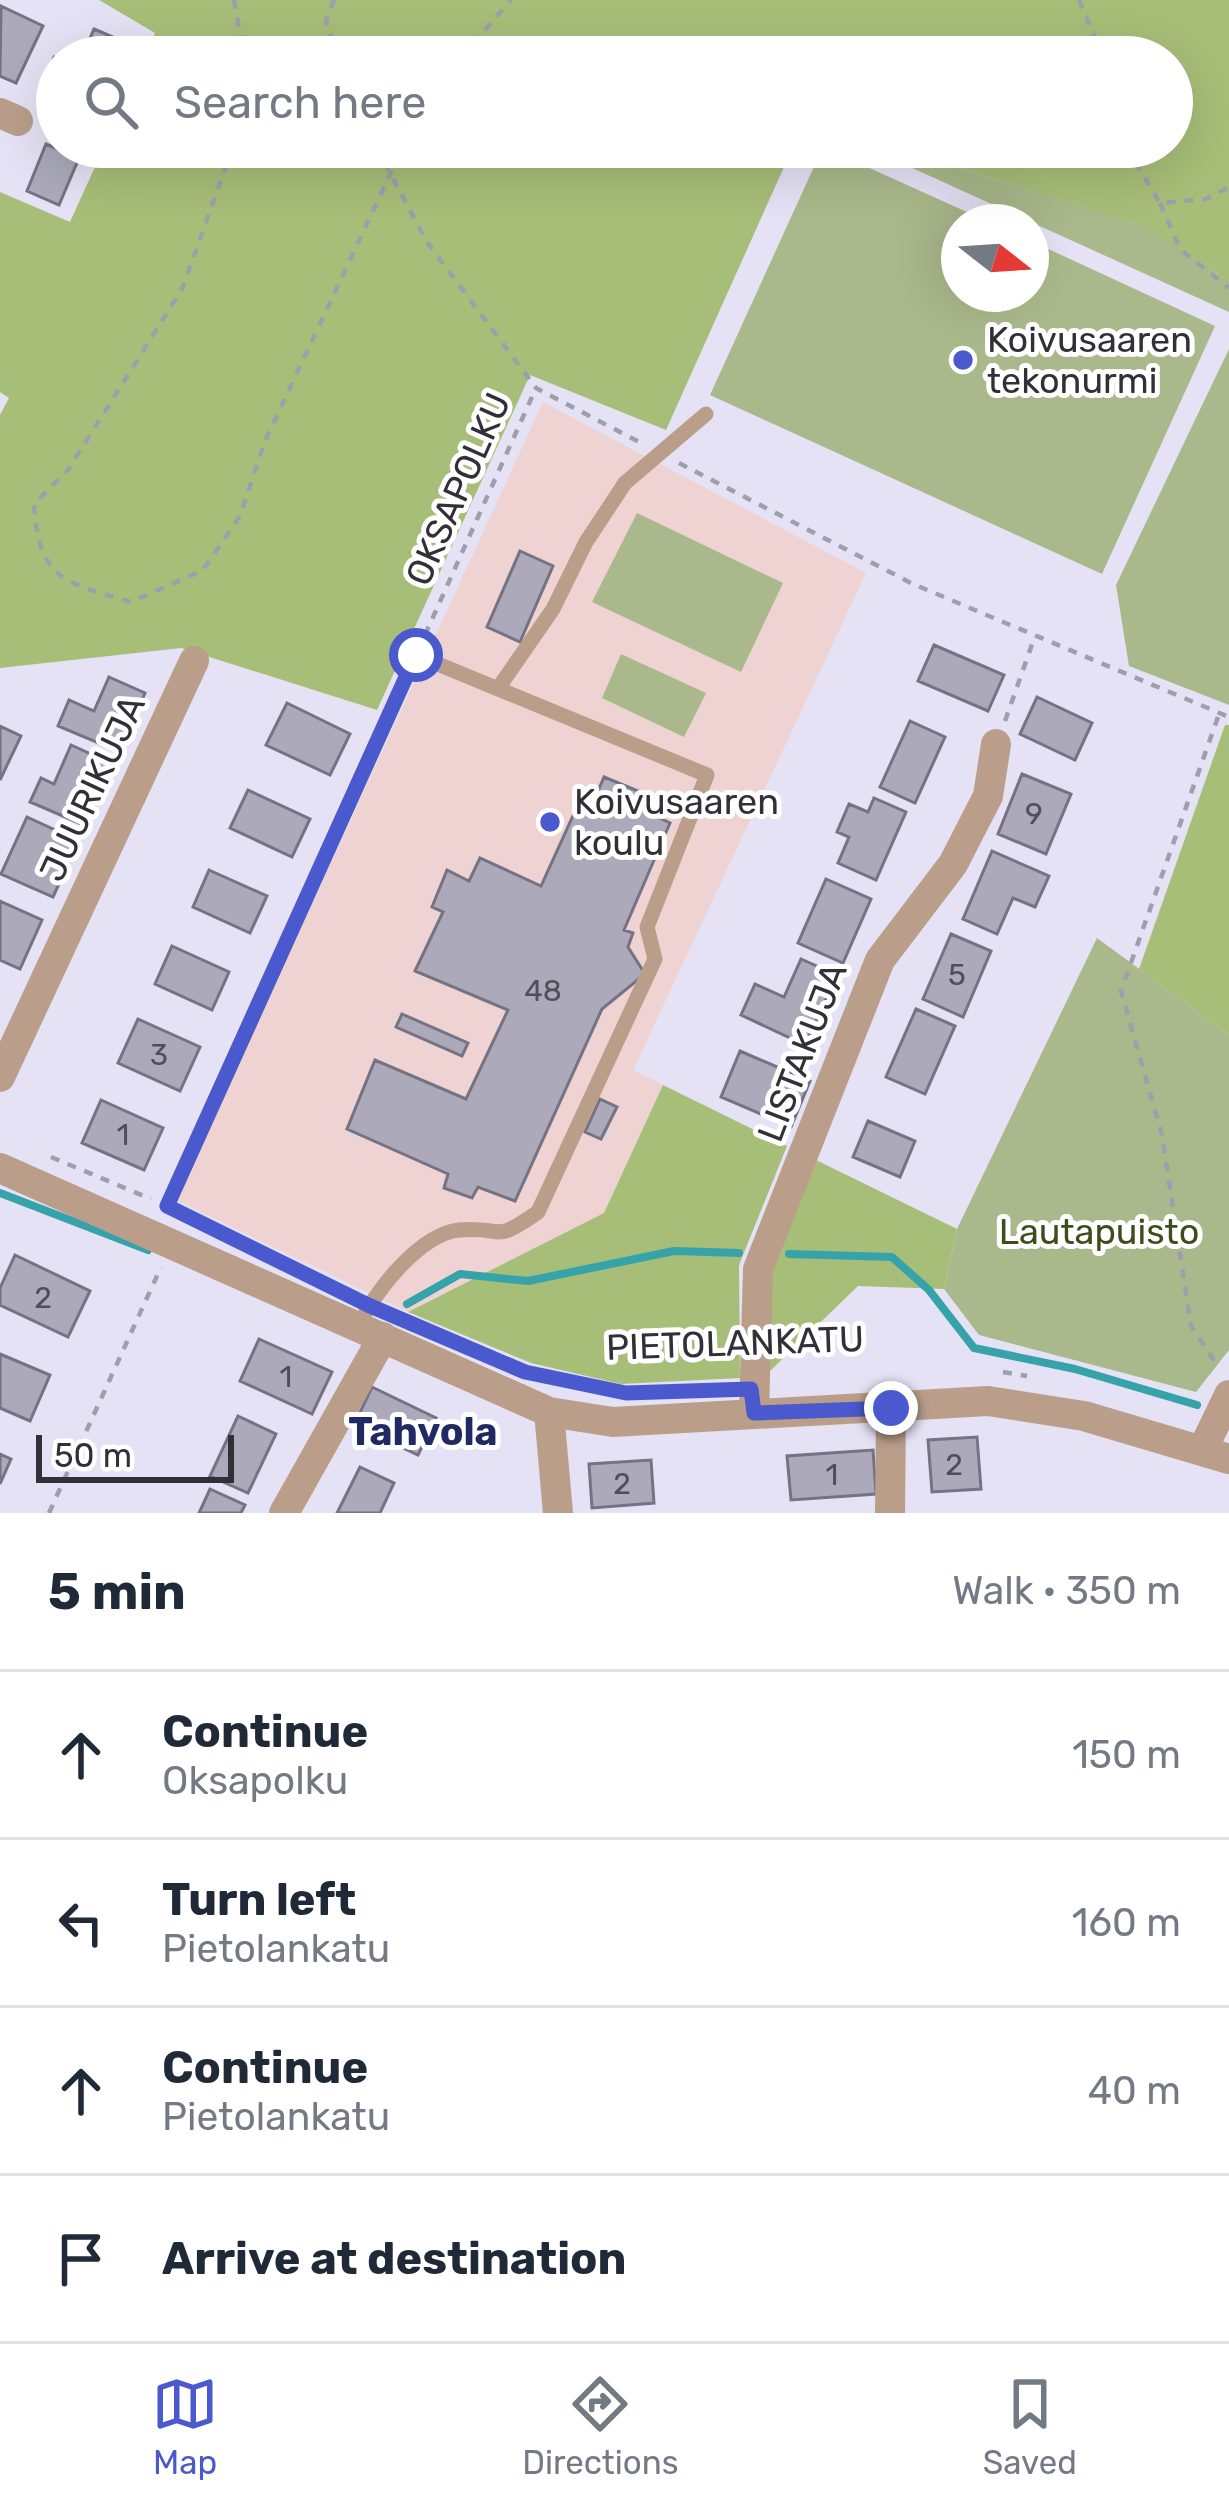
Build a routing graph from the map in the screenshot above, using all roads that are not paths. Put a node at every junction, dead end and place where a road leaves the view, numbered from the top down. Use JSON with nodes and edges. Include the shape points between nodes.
{"nodes":[{"id":1,"x":706,"y":414,"type":"dead end"},
{"id":2,"x":194,"y":661,"type":"dead end"},
{"id":3,"x":499,"y":687,"type":"junction"},
{"id":4,"x":996,"y":744,"type":"road end"},
{"id":5,"x":0,"y":1077,"type":"edge"},
{"id":6,"x":0,"y":1168,"type":"edge"},
{"id":7,"x":167,"y":1206,"type":"road end"},
{"id":8,"x":371,"y":1332,"type":"junction"},
{"id":9,"x":1229,"y":1395,"type":"edge"},
{"id":10,"x":891,"y":1408,"type":"junction"},
{"id":11,"x":549,"y":1412,"type":"junction"},
{"id":12,"x":754,"y":1413,"type":"junction"},
{"id":13,"x":1216,"y":1454,"type":"edge"},
{"id":14,"x":284,"y":1513,"type":"edge"},
{"id":15,"x":558,"y":1513,"type":"edge"},
{"id":16,"x":890,"y":1513,"type":"edge"}],
"edges":[{"from":1,"to":3,"type":"lane","via":[[625,483]]},
{"from":2,"to":5,"type":"street","name":"JUURIKUJA"},
{"from":3,"to":7,"type":"lane","via":[[416,655]]},
{"from":3,"to":8,"type":"lane","via":[[707,775],[647,927],[655,958],[538,1212],[506,1234],[457,1230],[430,1241],[368,1305]]},
{"from":4,"to":12,"type":"street","name":"LISTAKUJA","via":[[988,796],[953,864],[880,960],[758,1269]]},
{"from":6,"to":8,"type":"street","name":"PIETOLANKATU","via":[[178,1228]]},
{"from":8,"to":11,"type":"street","name":"PIETOLANKATU"},
{"from":8,"to":14,"type":"street"},
{"from":9,"to":13,"type":"street"},
{"from":10,"to":12,"type":"street","name":"PIETOLANKATU"},
{"from":10,"to":13,"type":"street","name":"PIETOLANKATU","via":[[988,1400],[1084,1416]]},
{"from":10,"to":16,"type":"street"},
{"from":11,"to":12,"type":"street","name":"PIETOLANKATU","via":[[613,1421]]},
{"from":11,"to":15,"type":"street"}]}
